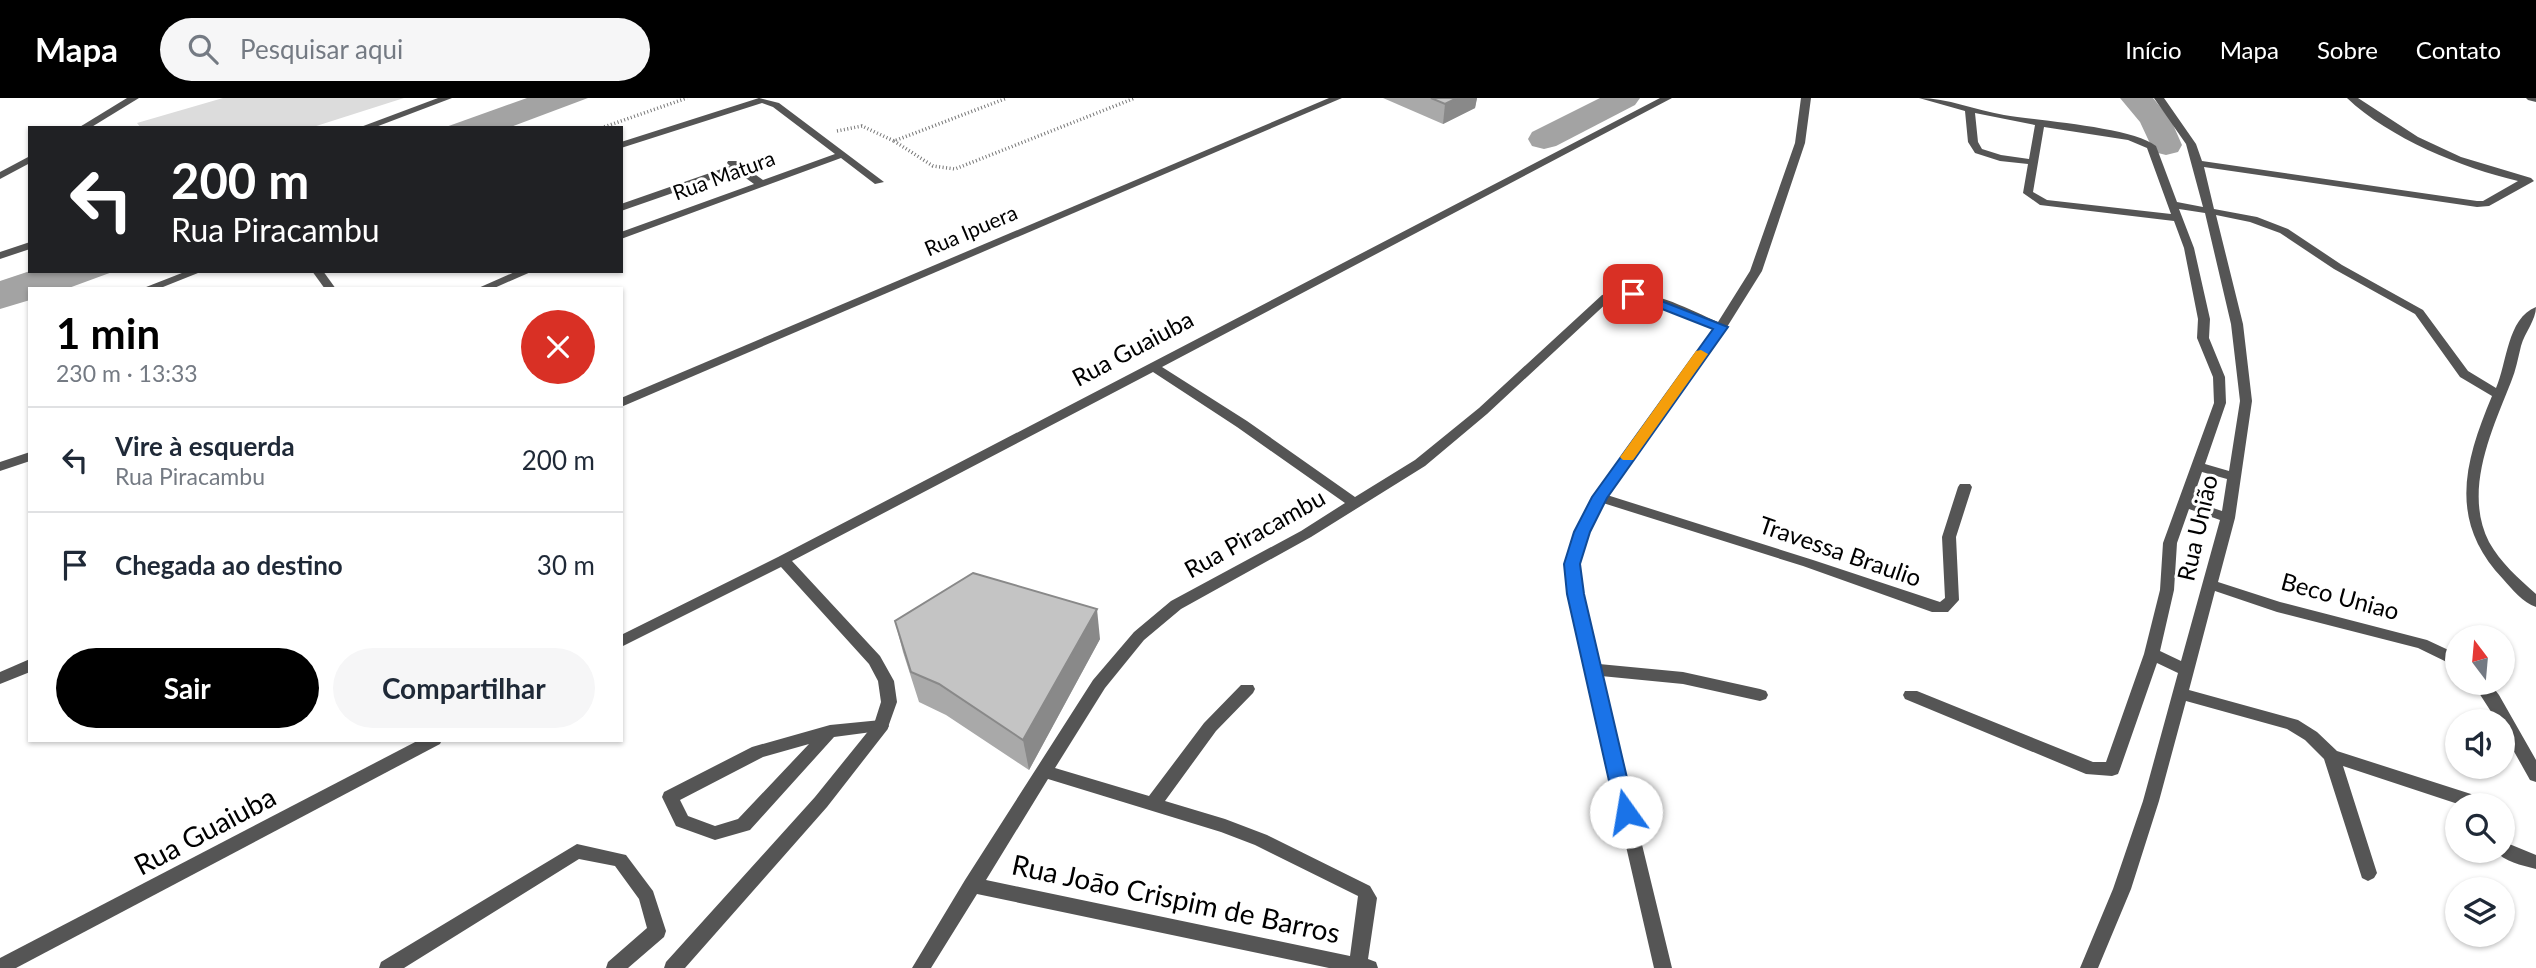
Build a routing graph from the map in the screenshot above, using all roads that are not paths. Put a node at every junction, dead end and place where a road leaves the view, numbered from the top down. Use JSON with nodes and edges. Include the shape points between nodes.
{"nodes":[{"id":1,"x":134,"y":98,"type":"edge"},
{"id":2,"x":447,"y":98,"type":"edge"},
{"id":3,"x":1337,"y":98,"type":"edge"},
{"id":4,"x":1667,"y":98,"type":"edge"},
{"id":5,"x":1806,"y":98,"type":"edge"},
{"id":6,"x":1924,"y":98,"type":"edge"},
{"id":7,"x":2159,"y":98,"type":"edge"},
{"id":8,"x":2352,"y":98,"type":"edge"},
{"id":9,"x":762,"y":100,"type":"edge"},
{"id":10,"x":1970,"y":111,"type":"junction"},
{"id":11,"x":2040,"y":124,"type":"junction"},
{"id":12,"x":86,"y":126,"type":"edge"},
{"id":13,"x":369,"y":126,"type":"edge"},
{"id":14,"x":623,"y":144,"type":"edge"},
{"id":15,"x":841,"y":155,"type":"junction"},
{"id":16,"x":28,"y":160,"type":"edge"},
{"id":17,"x":2032,"y":162,"type":"junction"},
{"id":18,"x":2199,"y":163,"type":"junction"},
{"id":19,"x":0,"y":176,"type":"edge"},
{"id":20,"x":2532,"y":181,"type":"edge"},
{"id":21,"x":879,"y":182,"type":"dead end"},
{"id":22,"x":761,"y":184,"type":"junction"},
{"id":23,"x":2172,"y":204,"type":"junction"},
{"id":24,"x":623,"y":207,"type":"edge"},
{"id":25,"x":2209,"y":209,"type":"junction"},
{"id":26,"x":2177,"y":218,"type":"junction"},
{"id":27,"x":623,"y":235,"type":"edge"},
{"id":28,"x":0,"y":245,"type":"edge"},
{"id":29,"x":28,"y":246,"type":"edge"},
{"id":30,"x":28,"y":246,"type":"edge"},
{"id":31,"x":0,"y":256,"type":"edge"},
{"id":32,"x":192,"y":273,"type":"edge"},
{"id":33,"x":319,"y":273,"type":"edge"},
{"id":34,"x":523,"y":273,"type":"edge"},
{"id":35,"x":152,"y":287,"type":"edge"},
{"id":36,"x":329,"y":287,"type":"edge"},
{"id":37,"x":486,"y":287,"type":"edge"},
{"id":38,"x":2536,"y":310,"type":"edge"},
{"id":39,"x":1721,"y":327,"type":"junction"},
{"id":40,"x":1153,"y":366,"type":"junction"},
{"id":41,"x":2497,"y":394,"type":"junction"},
{"id":42,"x":623,"y":402,"type":"edge"},
{"id":43,"x":28,"y":457,"type":"edge"},
{"id":44,"x":2197,"y":466,"type":"junction"},
{"id":45,"x":0,"y":467,"type":"edge"},
{"id":46,"x":2234,"y":477,"type":"junction"},
{"id":47,"x":1965,"y":487,"type":"dead end"},
{"id":48,"x":1599,"y":497,"type":"junction"},
{"id":49,"x":2185,"y":503,"type":"junction"},
{"id":50,"x":1355,"y":504,"type":"junction"},
{"id":51,"x":2228,"y":519,"type":"junction"},
{"id":52,"x":783,"y":560,"type":"junction"},
{"id":53,"x":2209,"y":584,"type":"junction"},
{"id":54,"x":2536,"y":602,"type":"edge"},
{"id":55,"x":625,"y":635,"type":"edge"},
{"id":56,"x":2152,"y":654,"type":"junction"},
{"id":57,"x":2445,"y":655,"type":"edge"},
{"id":58,"x":28,"y":666,"type":"edge"},
{"id":59,"x":1592,"y":669,"type":"junction"},
{"id":60,"x":2186,"y":670,"type":"junction"},
{"id":61,"x":0,"y":678,"type":"edge"},
{"id":62,"x":1247,"y":688,"type":"dead end"},
{"id":63,"x":2180,"y":693,"type":"junction"},
{"id":64,"x":1760,"y":695,"type":"dead end"},
{"id":65,"x":1911,"y":695,"type":"dead end"},
{"id":66,"x":2490,"y":695,"type":"edge"},
{"id":67,"x":881,"y":726,"type":"junction"},
{"id":68,"x":830,"y":731,"type":"junction"},
{"id":69,"x":429,"y":742,"type":"edge"},
{"id":70,"x":2331,"y":756,"type":"junction"},
{"id":71,"x":1044,"y":771,"type":"junction"},
{"id":72,"x":2536,"y":775,"type":"edge"},
{"id":73,"x":2446,"y":793,"type":"edge"},
{"id":74,"x":1153,"y":804,"type":"junction"},
{"id":75,"x":2515,"y":855,"type":"edge"},
{"id":76,"x":2536,"y":862,"type":"edge"},
{"id":77,"x":2368,"y":873,"type":"dead end"},
{"id":78,"x":971,"y":885,"type":"junction"},
{"id":79,"x":1308,"y":961,"type":"edge"},
{"id":80,"x":395,"y":966,"type":"edge"},
{"id":81,"x":0,"y":967,"type":"edge"},
{"id":82,"x":1364,"y":967,"type":"edge"},
{"id":83,"x":615,"y":968,"type":"edge"},
{"id":84,"x":673,"y":968,"type":"edge"},
{"id":85,"x":920,"y":968,"type":"edge"},
{"id":86,"x":1664,"y":968,"type":"edge"},
{"id":87,"x":2089,"y":968,"type":"edge"}],
"edges":[{"from":1,"to":12,"type":"street"},
{"from":2,"to":13,"type":"street"},
{"from":3,"to":42,"type":"street","name":"Rua Ipuera"},
{"from":4,"to":40,"type":"street","name":"Rua Guaiuba"},
{"from":5,"to":39,"type":"street","via":[[1800,143],[1764,251]]},
{"from":6,"to":10,"type":"street"},
{"from":7,"to":18,"type":"street","name":"Rua União"},
{"from":8,"to":20,"type":"street","via":[[2438,152],[2477,168]]},
{"from":9,"to":14,"type":"street"},
{"from":9,"to":15,"type":"street"},
{"from":10,"to":11,"type":"street"},
{"from":10,"to":17,"type":"street","via":[[1978,151]]},
{"from":11,"to":17,"type":"street"},
{"from":11,"to":23,"type":"street","via":[[2146,142],[2153,149]]},
{"from":15,"to":21,"type":"street"},
{"from":15,"to":22,"type":"street","name":"Rua Matura"},
{"from":16,"to":19,"type":"street"},
{"from":17,"to":26,"type":"street","via":[[2028,194],[2035,201]]},
{"from":18,"to":20,"type":"street","via":[[2477,204]]},
{"from":18,"to":25,"type":"street","name":"Rua União"},
{"from":22,"to":24,"type":"street","via":[[734,165]]},
{"from":22,"to":27,"type":"street","name":"Rua Matura"},
{"from":23,"to":25,"type":"street"},
{"from":23,"to":26,"type":"street"},
{"from":25,"to":41,"type":"street","via":[[2284,231],[2404,302],[2427,320],[2464,374]]},
{"from":25,"to":46,"type":"street","name":"Rua União","via":[[2237,324],[2244,379],[2246,401]]},
{"from":26,"to":44,"type":"street","via":[[2189,248],[2204,318],[2203,338],[2219,377],[2220,403]]},
{"from":28,"to":29,"type":"street"},
{"from":30,"to":31,"type":"street"},
{"from":32,"to":35,"type":"street"},
{"from":33,"to":36,"type":"street"},
{"from":34,"to":37,"type":"street"},
{"from":38,"to":41,"type":"street","via":[[2530,313],[2516,343]]},
{"from":39,"to":48,"type":"street"},
{"from":39,"to":50,"type":"street","name":"Rua Piracambu","via":[[1643,296],[1622,292],[1606,297],[1420,463]]},
{"from":40,"to":50,"type":"street"},
{"from":40,"to":52,"type":"street","name":"Rua Guaiuba"},
{"from":41,"to":54,"type":"street","via":[[2476,467],[2473,509],[2478,533],[2491,556]]},
{"from":43,"to":45,"type":"street"},
{"from":44,"to":46,"type":"street"},
{"from":44,"to":49,"type":"street"},
{"from":46,"to":51,"type":"street","name":"Rua União"},
{"from":47,"to":48,"type":"street","name":"Travessa Braulio","via":[[1949,537],[1952,600],[1943,608]]},
{"from":48,"to":59,"type":"street","via":[[1572,564]]},
{"from":49,"to":51,"type":"street"},
{"from":49,"to":56,"type":"street","via":[[2170,543],[2167,590]]},
{"from":50,"to":71,"type":"street","name":"Rua Piracambu","via":[[1175,605],[1139,636],[1099,684]]},
{"from":51,"to":53,"type":"street","name":"Rua União"},
{"from":52,"to":55,"type":"street","name":"Rua Guaiuba"},
{"from":52,"to":67,"type":"street","via":[[876,660],[889,702]]},
{"from":53,"to":57,"type":"street","name":"Beco Uniao","via":[[2249,599],[2422,644]]},
{"from":53,"to":60,"type":"street","name":"Rua União"},
{"from":56,"to":60,"type":"street"},
{"from":56,"to":65,"type":"street","via":[[2112,769],[2092,769]]},
{"from":58,"to":61,"type":"street"},
{"from":59,"to":64,"type":"street","via":[[1683,678]]},
{"from":59,"to":86,"type":"street"},
{"from":60,"to":63,"type":"street","name":"Rua União"},
{"from":62,"to":74,"type":"street","via":[[1210,727]]},
{"from":63,"to":70,"type":"street","via":[[2292,724]]},
{"from":63,"to":87,"type":"street","name":"Rua União","via":[[2122,889]]},
{"from":66,"to":72,"type":"street"},
{"from":67,"to":68,"type":"street"},
{"from":67,"to":84,"type":"street","via":[[821,802]]},
{"from":68,"to":68,"type":"street","via":[[744,825],[715,832],[681,821],[670,797],[758,752]]},
{"from":69,"to":81,"type":"street","name":"Rua Guaiuba"},
{"from":70,"to":73,"type":"street"},
{"from":70,"to":77,"type":"street"},
{"from":71,"to":74,"type":"street"},
{"from":71,"to":78,"type":"street","name":"Rua Piracambu"},
{"from":74,"to":82,"type":"street","via":[[1261,840],[1364,891],[1368,898]]},
{"from":75,"to":76,"type":"street"},
{"from":78,"to":79,"type":"street","name":"Rua Joāo Crispim de Barros"},
{"from":78,"to":85,"type":"street","name":"Rua Piracambu"},
{"from":79,"to":82,"type":"street","name":"Rua Joāo Crispim de Barros"},
{"from":80,"to":83,"type":"street","via":[[578,851],[620,860],[648,896],[657,931]]}]}
